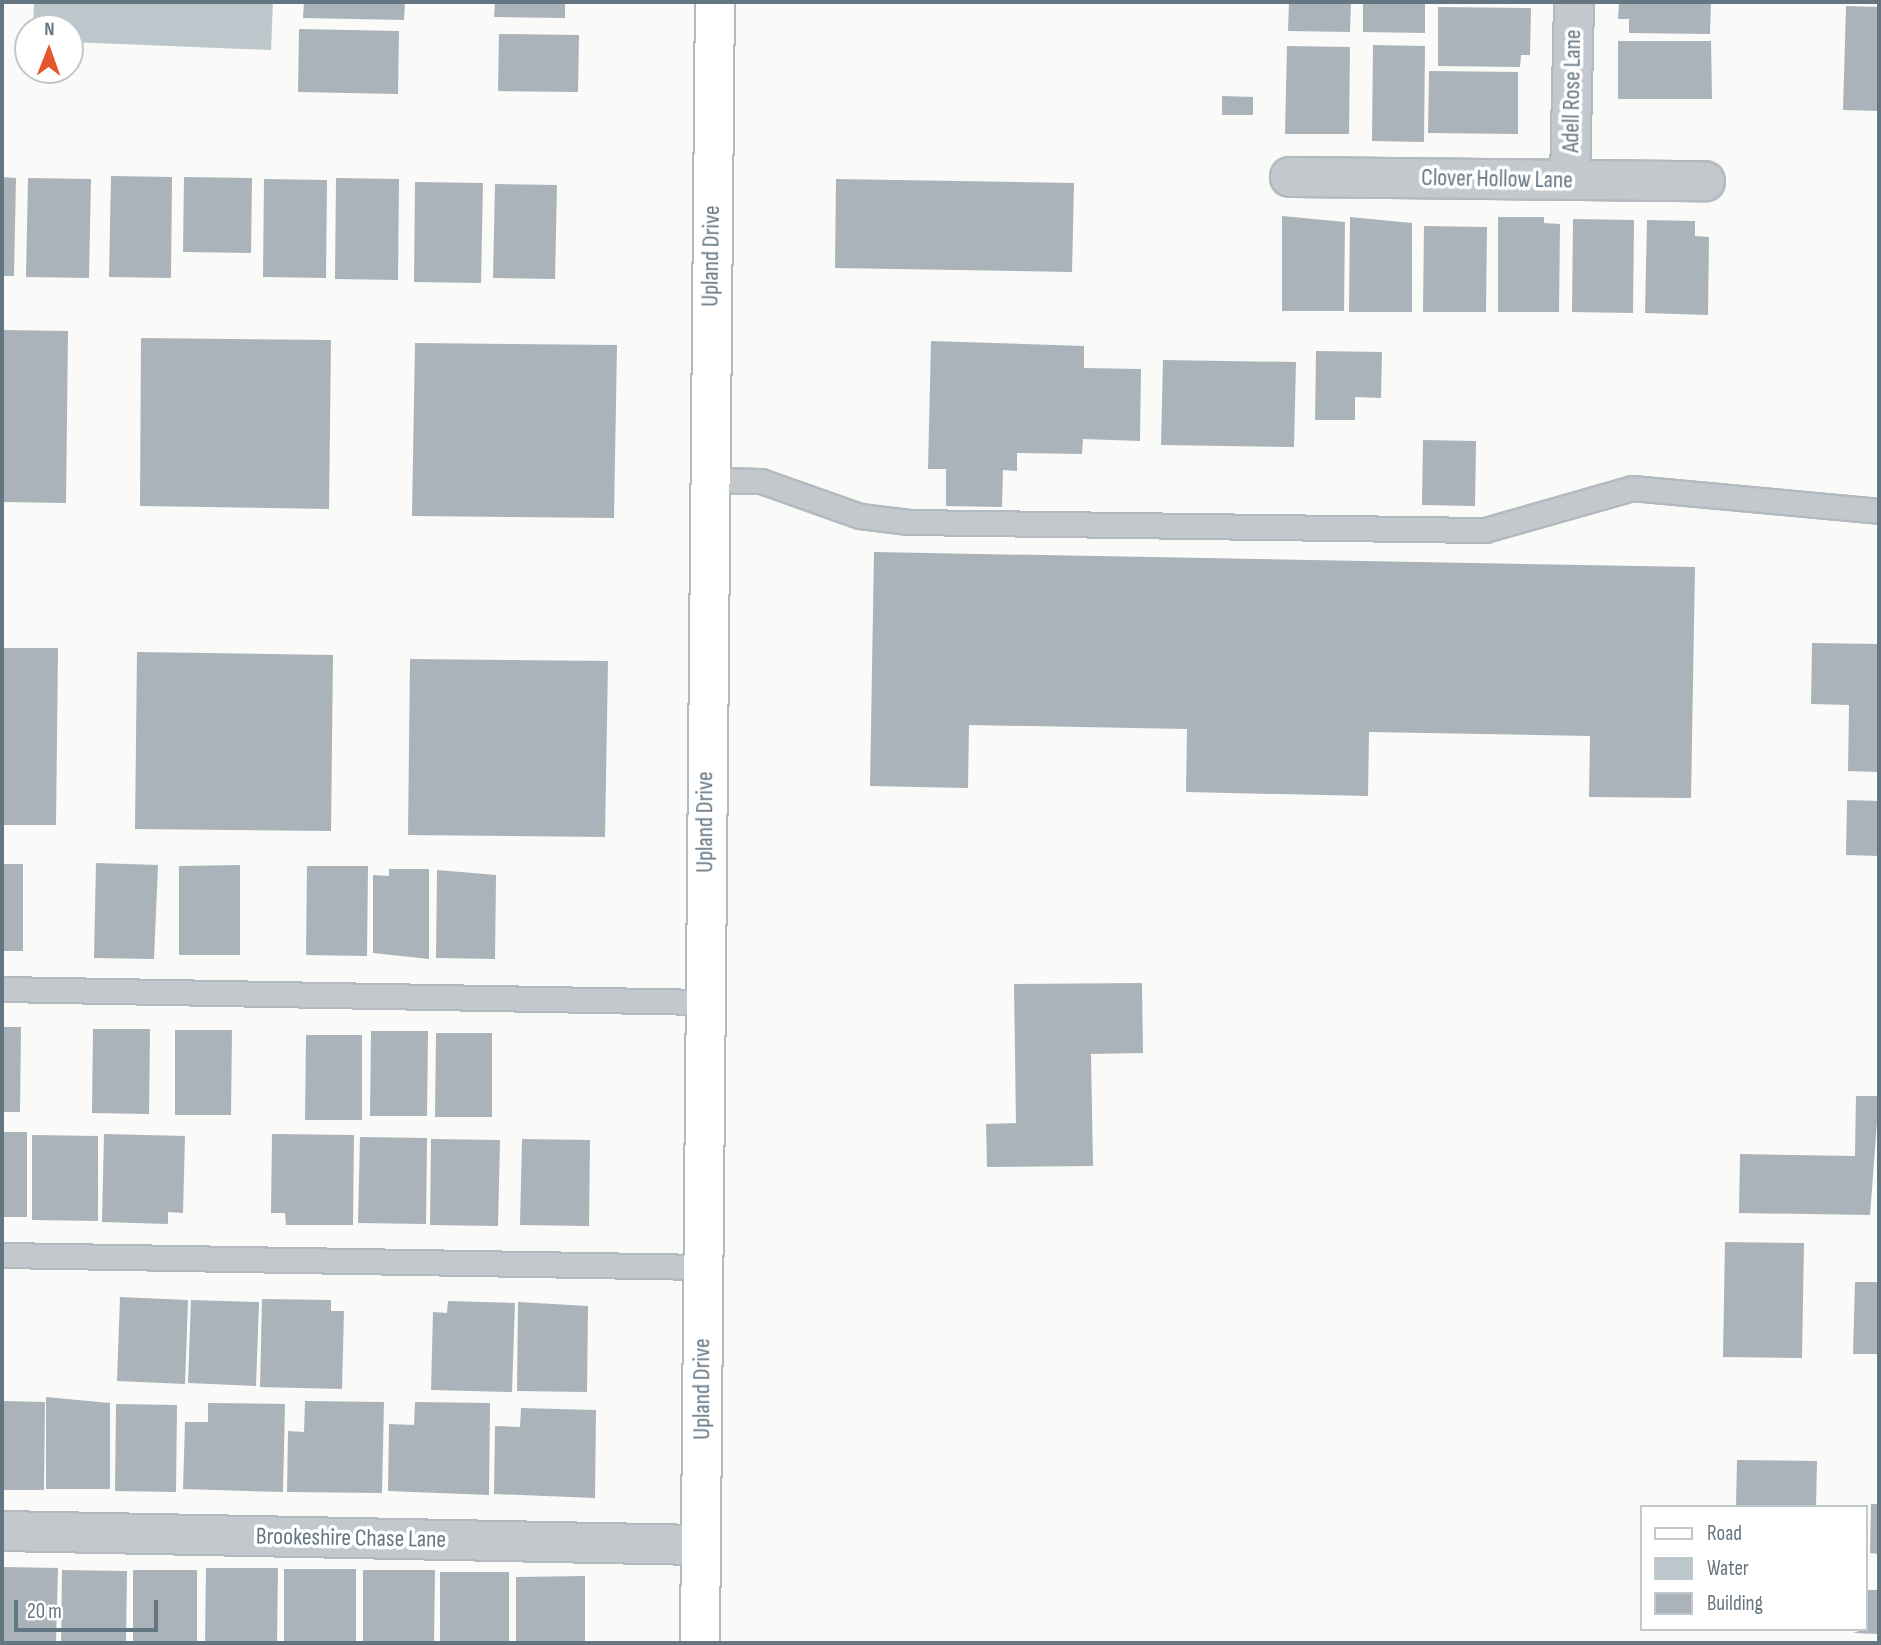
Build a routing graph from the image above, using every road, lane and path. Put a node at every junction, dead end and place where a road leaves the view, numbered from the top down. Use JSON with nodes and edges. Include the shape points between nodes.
{"nodes":[{"id":1,"x":716,"y":2,"type":"edge"},
{"id":2,"x":1574,"y":2,"type":"edge"},
{"id":3,"x":1290,"y":177,"type":"dead end"},
{"id":4,"x":1570,"y":179,"type":"junction"},
{"id":5,"x":1705,"y":181,"type":"dead end"},
{"id":6,"x":708,"y":480,"type":"junction"},
{"id":7,"x":1879,"y":511,"type":"edge"},
{"id":8,"x":2,"y":989,"type":"edge"},
{"id":9,"x":704,"y":1002,"type":"junction"},
{"id":10,"x":2,"y":1255,"type":"edge"},
{"id":11,"x":702,"y":1267,"type":"junction"},
{"id":12,"x":2,"y":1531,"type":"edge"},
{"id":13,"x":700,"y":1545,"type":"junction"},
{"id":14,"x":700,"y":1643,"type":"edge"}],
"edges":[{"from":1,"to":6,"type":"street","name":"Upland Drive"},
{"from":2,"to":4,"type":"street","name":"Adell Rose Lane"},
{"from":3,"to":4,"type":"street","name":"Clover Hollow Lane"},
{"from":4,"to":5,"type":"street","name":"Clover Hollow Lane"},
{"from":6,"to":7,"type":"lane","via":[[761,481],[860,516],[909,522],[1485,530],[1632,488]]},
{"from":6,"to":9,"type":"street","name":"Upland Drive"},
{"from":8,"to":9,"type":"lane"},
{"from":9,"to":11,"type":"street","name":"Upland Drive"},
{"from":10,"to":11,"type":"lane"},
{"from":11,"to":13,"type":"street","name":"Upland Drive"},
{"from":12,"to":13,"type":"street","name":"Brookeshire Chase Lane"},
{"from":13,"to":14,"type":"street","name":"Upland Drive"}]}
